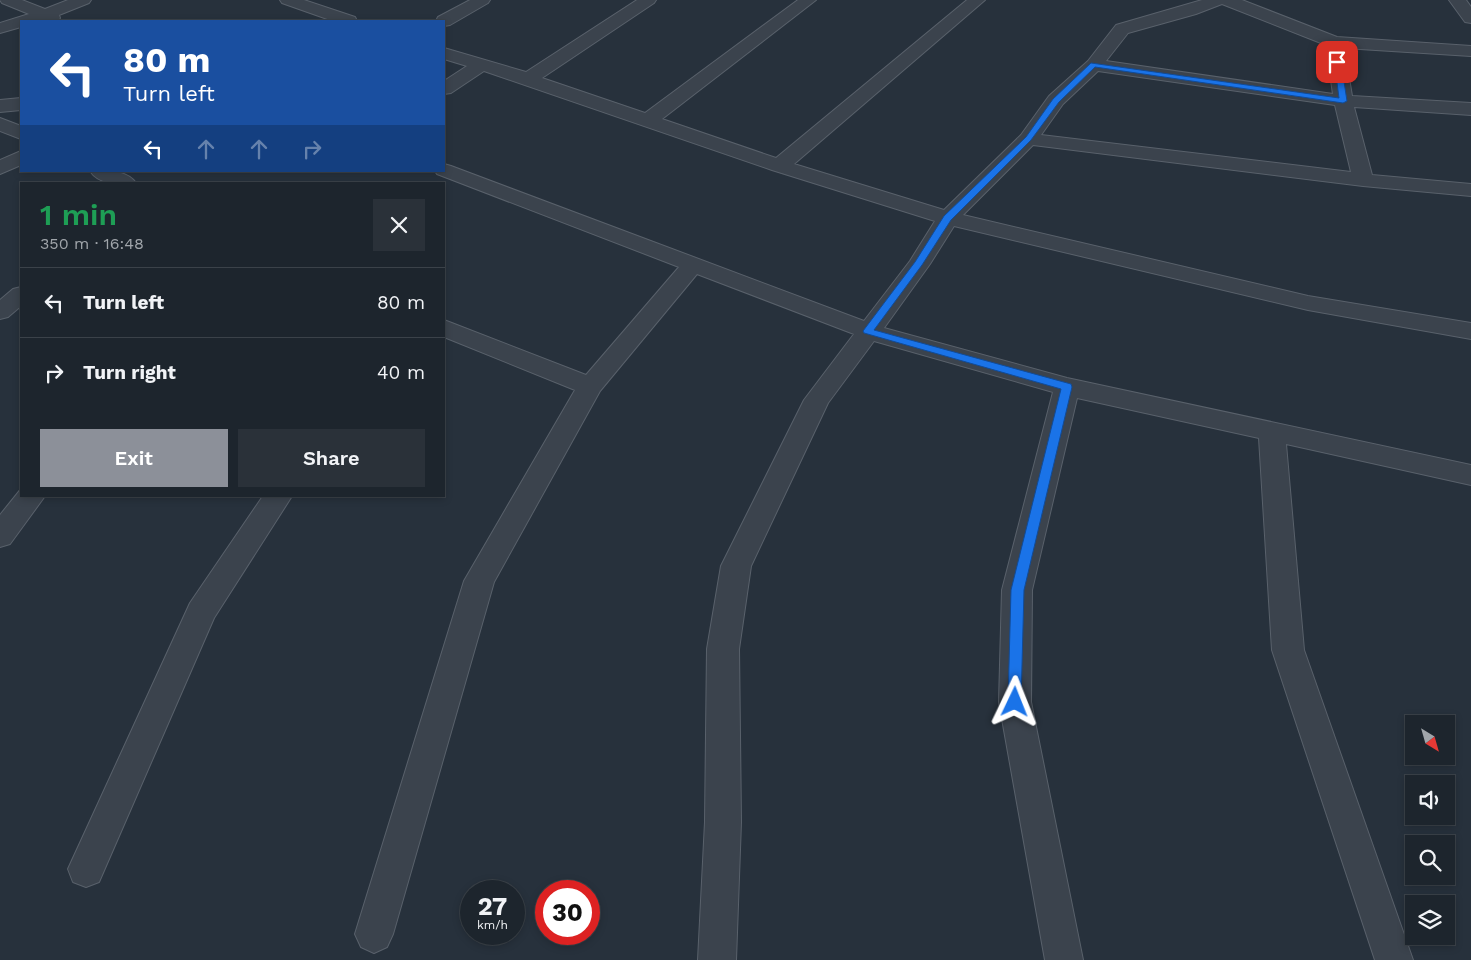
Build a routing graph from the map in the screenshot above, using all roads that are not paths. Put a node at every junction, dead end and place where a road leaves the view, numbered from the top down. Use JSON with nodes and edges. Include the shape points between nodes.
{"nodes":[{"id":1,"x":8,"y":0,"type":"edge"},
{"id":2,"x":83,"y":0,"type":"edge"},
{"id":3,"x":482,"y":0,"type":"edge"},
{"id":4,"x":648,"y":0,"type":"edge"},
{"id":5,"x":808,"y":0,"type":"edge"},
{"id":6,"x":977,"y":0,"type":"edge"},
{"id":7,"x":1157,"y":0,"type":"edge"},
{"id":8,"x":1217,"y":0,"type":"edge"},
{"id":9,"x":1227,"y":0,"type":"edge"},
{"id":10,"x":1457,"y":0,"type":"edge"},
{"id":11,"x":302,"y":2,"type":"edge"},
{"id":12,"x":1190,"y":10,"type":"junction"},
{"id":13,"x":53,"y":18,"type":"edge"},
{"id":14,"x":1471,"y":18,"type":"edge"},
{"id":15,"x":38,"y":20,"type":"edge"},
{"id":16,"x":347,"y":20,"type":"edge"},
{"id":17,"x":445,"y":20,"type":"edge"},
{"id":18,"x":20,"y":23,"type":"edge"},
{"id":19,"x":0,"y":28,"type":"edge"},
{"id":20,"x":1334,"y":42,"type":"junction"},
{"id":21,"x":1471,"y":50,"type":"edge"},
{"id":22,"x":445,"y":53,"type":"edge"},
{"id":23,"x":481,"y":65,"type":"junction"},
{"id":24,"x":1094,"y":65,"type":"junction"},
{"id":25,"x":528,"y":79,"type":"junction"},
{"id":26,"x":445,"y":88,"type":"edge"},
{"id":27,"x":1343,"y":101,"type":"junction"},
{"id":28,"x":20,"y":104,"type":"edge"},
{"id":29,"x":0,"y":106,"type":"edge"},
{"id":30,"x":1471,"y":109,"type":"edge"},
{"id":31,"x":647,"y":121,"type":"junction"},
{"id":32,"x":0,"y":124,"type":"edge"},
{"id":33,"x":20,"y":133,"type":"edge"},
{"id":34,"x":1028,"y":139,"type":"junction"},
{"id":35,"x":20,"y":158,"type":"edge"},
{"id":36,"x":779,"y":166,"type":"junction"},
{"id":37,"x":0,"y":168,"type":"edge"},
{"id":38,"x":445,"y":170,"type":"edge"},
{"id":39,"x":102,"y":172,"type":"edge"},
{"id":40,"x":1363,"y":180,"type":"junction"},
{"id":41,"x":123,"y":182,"type":"edge"},
{"id":42,"x":1471,"y":190,"type":"edge"},
{"id":43,"x":948,"y":218,"type":"junction"},
{"id":44,"x":693,"y":265,"type":"junction"},
{"id":45,"x":20,"y":295,"type":"edge"},
{"id":46,"x":0,"y":312,"type":"edge"},
{"id":47,"x":445,"y":328,"type":"edge"},
{"id":48,"x":868,"y":331,"type":"junction"},
{"id":49,"x":1471,"y":331,"type":"edge"},
{"id":50,"x":590,"y":386,"type":"junction"},
{"id":51,"x":1067,"y":387,"type":"junction"},
{"id":52,"x":1272,"y":433,"type":"junction"},
{"id":53,"x":1471,"y":475,"type":"edge"},
{"id":54,"x":30,"y":497,"type":"edge"},
{"id":55,"x":277,"y":497,"type":"edge"},
{"id":56,"x":0,"y":536,"type":"edge"},
{"id":57,"x":86,"y":869,"type":"dead end"},
{"id":58,"x":374,"y":934,"type":"dead end"},
{"id":59,"x":717,"y":960,"type":"edge"},
{"id":60,"x":1064,"y":960,"type":"edge"},
{"id":61,"x":1394,"y":960,"type":"edge"}],
"edges":[{"from":1,"to":13,"type":"street"},
{"from":2,"to":13,"type":"street"},
{"from":3,"to":17,"type":"street"},
{"from":4,"to":25,"type":"street"},
{"from":5,"to":31,"type":"street"},
{"from":6,"to":36,"type":"street"},
{"from":7,"to":12,"type":"street"},
{"from":8,"to":12,"type":"street"},
{"from":9,"to":20,"type":"street"},
{"from":10,"to":14,"type":"street"},
{"from":11,"to":16,"type":"street"},
{"from":12,"to":24,"type":"street","via":[[1122,29]]},
{"from":13,"to":15,"type":"street"},
{"from":18,"to":19,"type":"street"},
{"from":20,"to":21,"type":"street"},
{"from":20,"to":27,"type":"street"},
{"from":22,"to":23,"type":"street"},
{"from":23,"to":25,"type":"street"},
{"from":23,"to":26,"type":"street"},
{"from":24,"to":27,"type":"street"},
{"from":24,"to":34,"type":"street","via":[[1056,100]]},
{"from":25,"to":31,"type":"street"},
{"from":27,"to":30,"type":"street"},
{"from":27,"to":40,"type":"street"},
{"from":28,"to":29,"type":"street"},
{"from":31,"to":36,"type":"street"},
{"from":32,"to":33,"type":"street"},
{"from":34,"to":40,"type":"street"},
{"from":34,"to":43,"type":"street"},
{"from":35,"to":37,"type":"street"},
{"from":36,"to":43,"type":"street"},
{"from":38,"to":44,"type":"street"},
{"from":39,"to":41,"type":"street"},
{"from":40,"to":42,"type":"street"},
{"from":43,"to":48,"type":"street","via":[[919,264]]},
{"from":43,"to":49,"type":"street","via":[[1308,303]]},
{"from":44,"to":48,"type":"street"},
{"from":44,"to":50,"type":"street"},
{"from":45,"to":46,"type":"street"},
{"from":47,"to":50,"type":"street"},
{"from":48,"to":51,"type":"street"},
{"from":48,"to":59,"type":"street","via":[[817,400],[736,566],[723,649],[723,822]]},
{"from":50,"to":58,"type":"street","via":[[479,581]]},
{"from":51,"to":52,"type":"street"},
{"from":51,"to":60,"type":"street","via":[[1018,590],[1015,702]]},
{"from":52,"to":53,"type":"street"},
{"from":52,"to":61,"type":"street","via":[[1288,650]]},
{"from":54,"to":56,"type":"street"},
{"from":55,"to":57,"type":"street","via":[[201,612]]}]}
